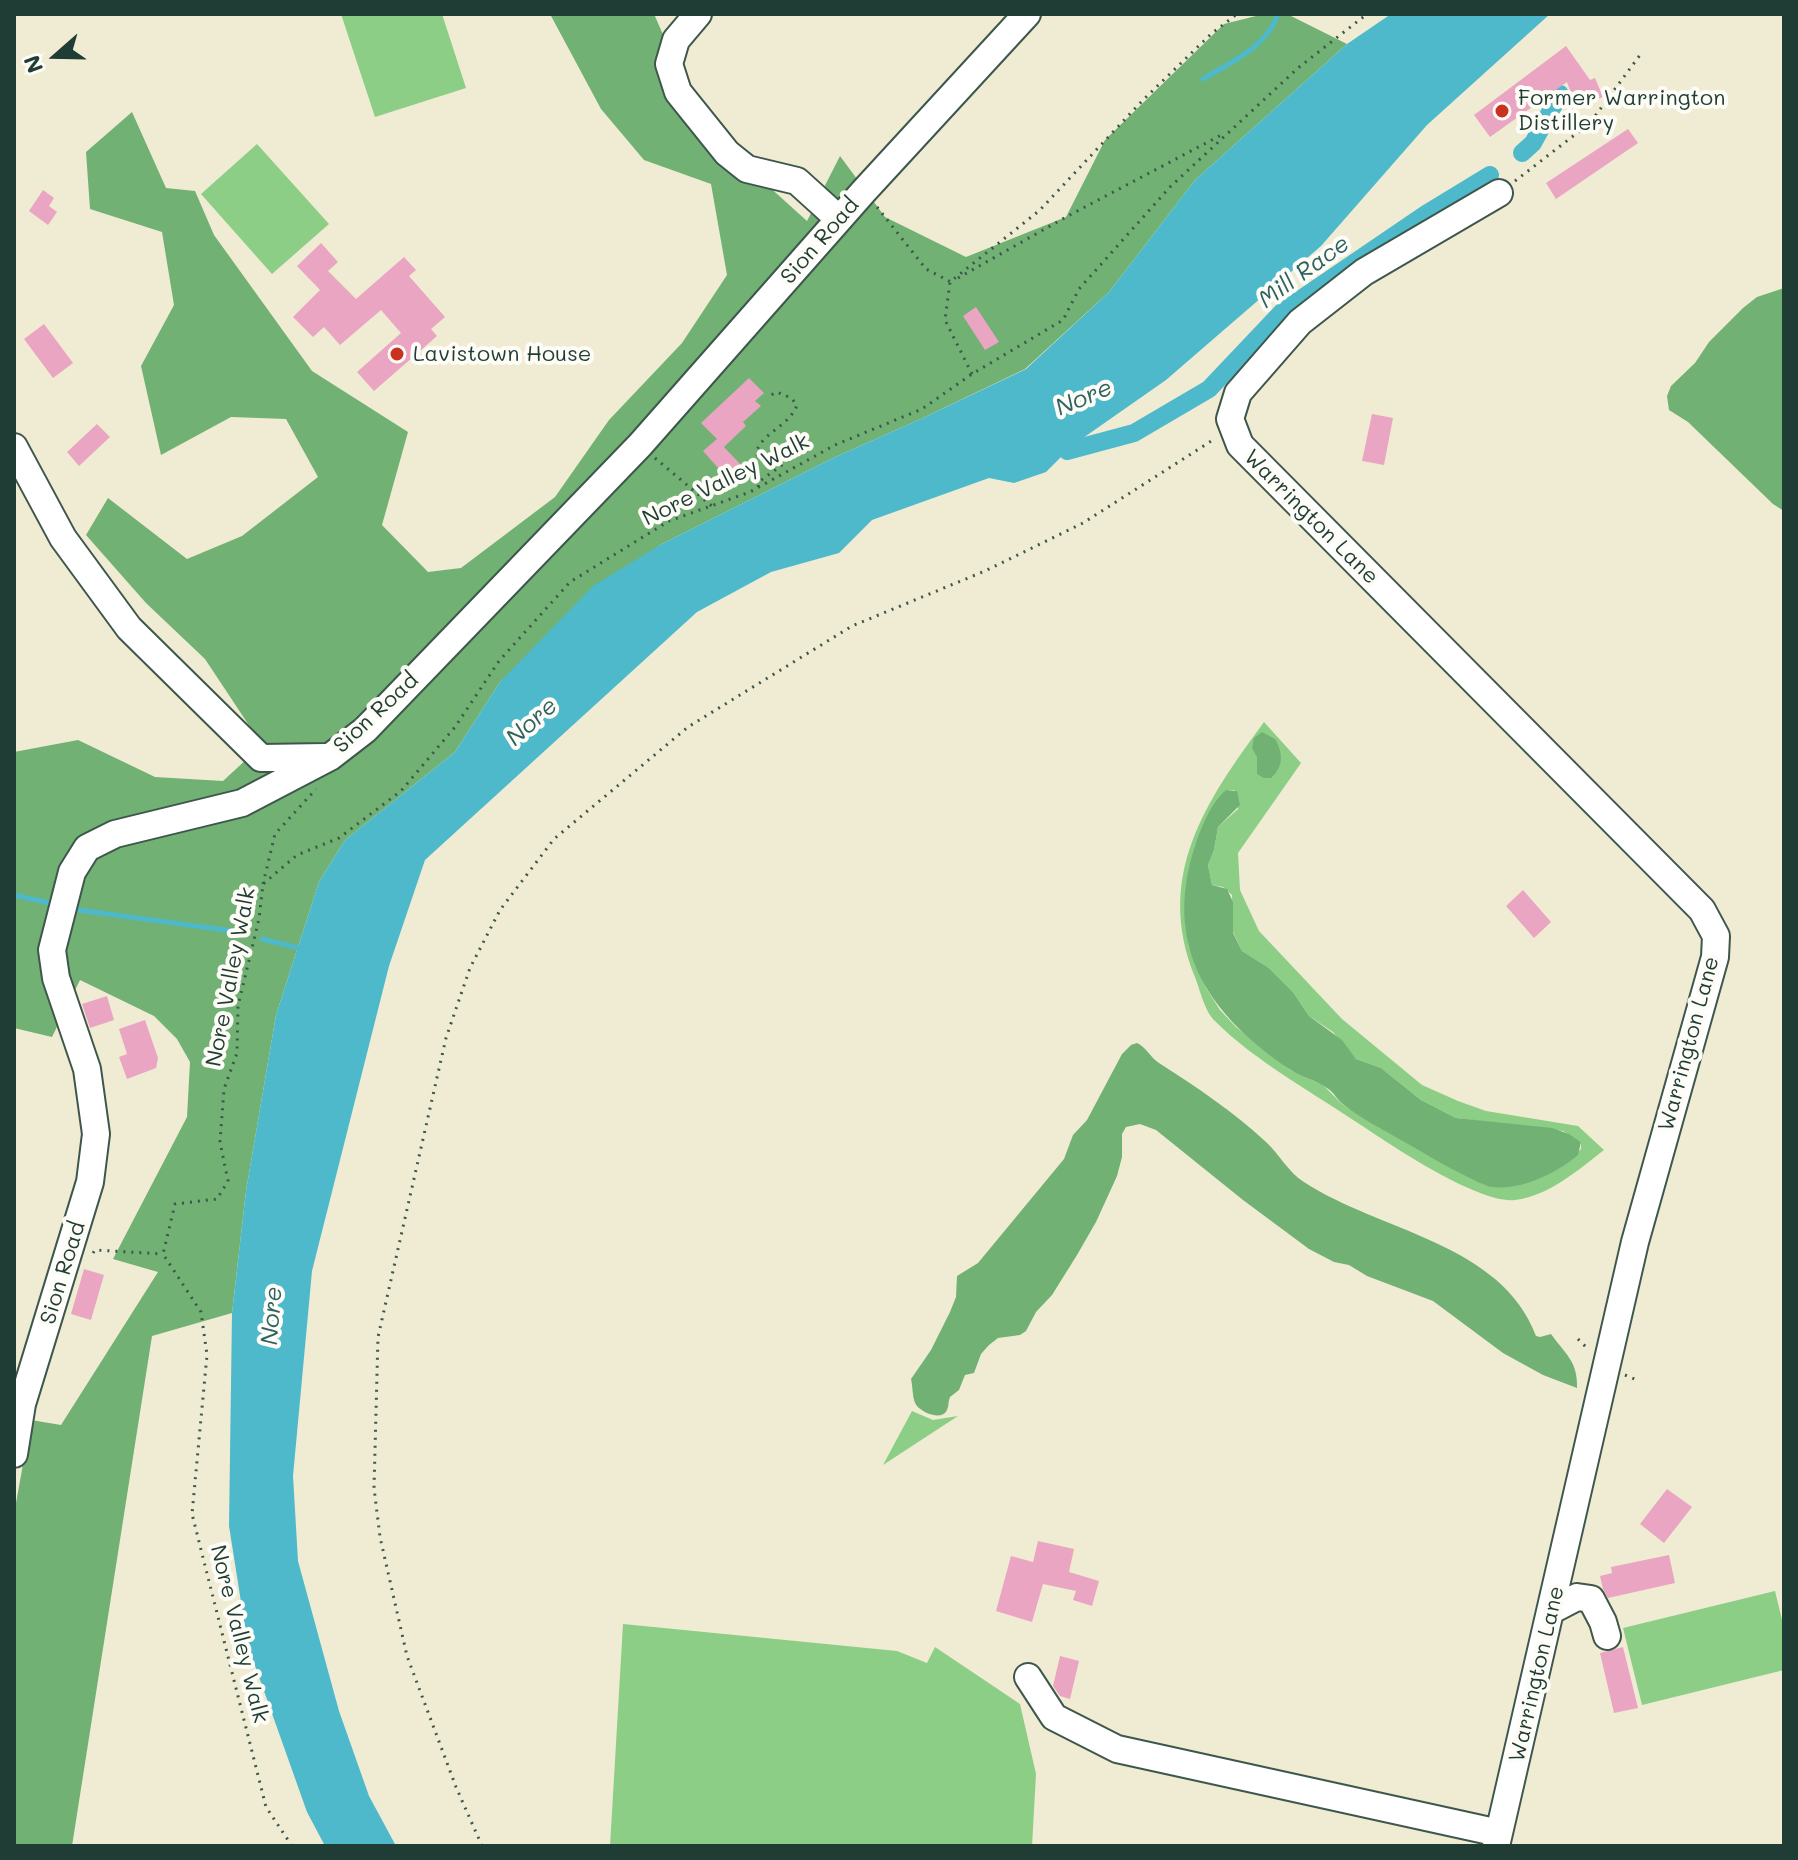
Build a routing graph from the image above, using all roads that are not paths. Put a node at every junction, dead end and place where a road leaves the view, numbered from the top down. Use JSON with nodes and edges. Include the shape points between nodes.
{"nodes":[{"id":1,"x":698,"y":14,"type":"edge"},
{"id":2,"x":1027,"y":14,"type":"edge"},
{"id":3,"x":1499,"y":193,"type":"road end"},
{"id":4,"x":839,"y":219,"type":"junction"},
{"id":5,"x":14,"y":447,"type":"edge"},
{"id":6,"x":330,"y":757,"type":"junction"},
{"id":7,"x":14,"y":1454,"type":"edge"},
{"id":8,"x":1552,"y":1610,"type":"junction"},
{"id":9,"x":1607,"y":1636,"type":"dead end"},
{"id":10,"x":1028,"y":1677,"type":"dead end"},
{"id":11,"x":1498,"y":1840,"type":"edge"}],
"edges":[{"from":1,"to":4,"type":"street","via":[[676,40],[669,64],[678,92],[719,145],[747,169],[797,181]]},
{"from":2,"to":4,"type":"street","name":"Sion Road"},
{"from":3,"to":8,"type":"street","name":"Warrington Lane","via":[[1364,272],[1300,322],[1238,393],[1230,419],[1240,445],[1702,910],[1716,936],[1715,957],[1635,1242]]},
{"from":4,"to":6,"type":"street","name":"Sion Road","via":[[640,445],[365,730]]},
{"from":5,"to":6,"type":"street","via":[[63,538],[129,628],[261,758]]},
{"from":6,"to":7,"type":"street","name":"Sion Road","via":[[242,803],[115,834],[87,848],[72,872],[52,950],[56,978],[87,1069],[96,1134],[90,1182],[22,1404]]},
{"from":8,"to":9,"type":"street","via":[[1577,1597],[1591,1599]]},
{"from":8,"to":11,"type":"street","name":"Warrington Lane"},
{"from":10,"to":11,"type":"street","via":[[1054,1717],[1117,1749]]}]}
